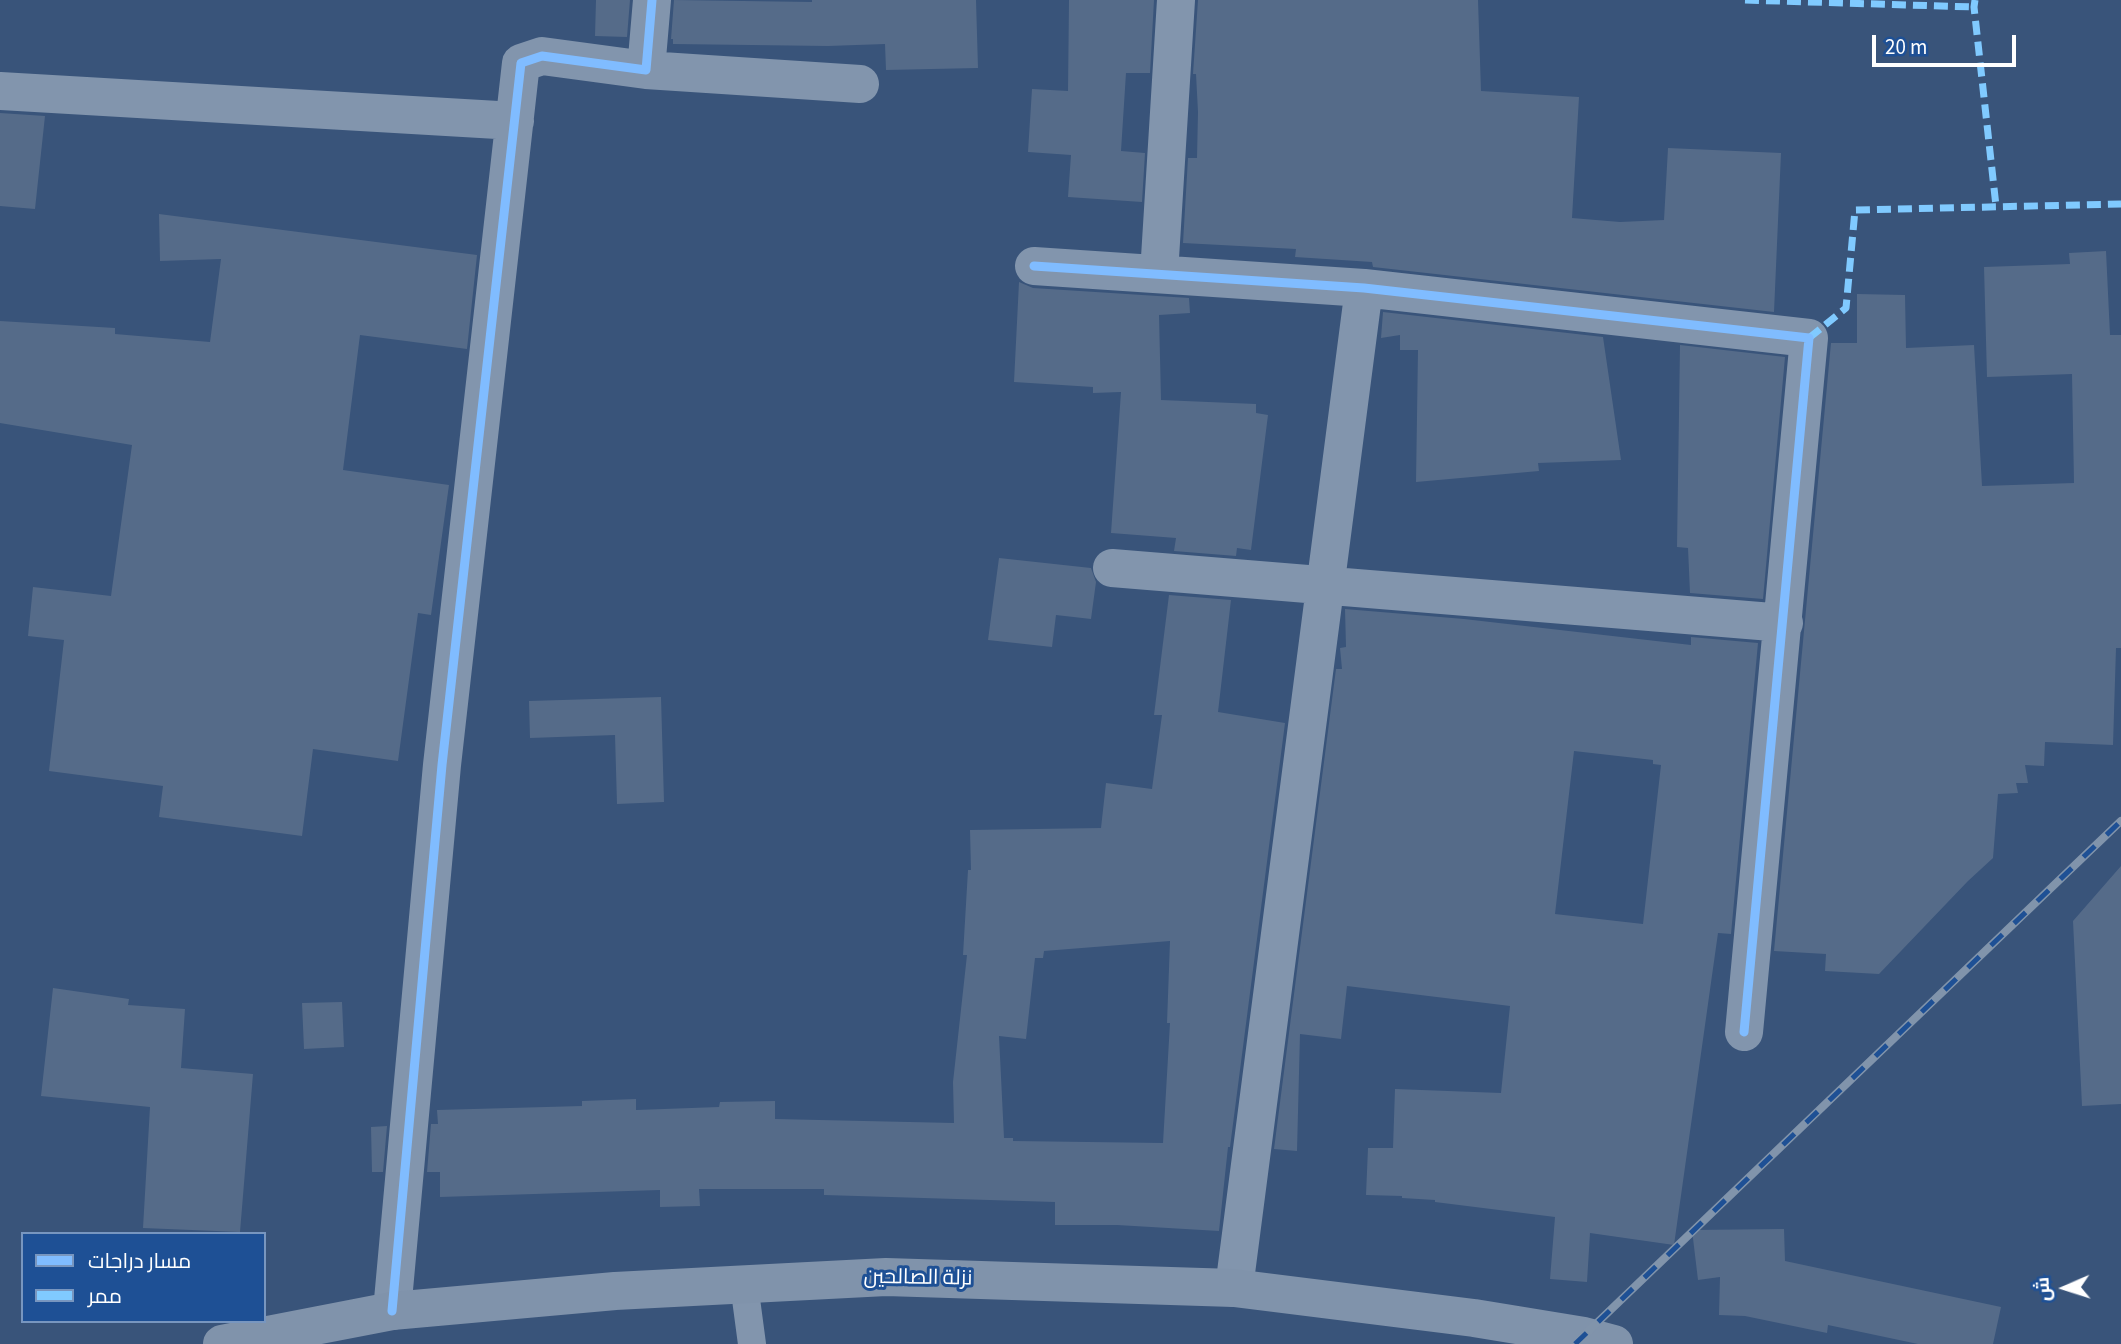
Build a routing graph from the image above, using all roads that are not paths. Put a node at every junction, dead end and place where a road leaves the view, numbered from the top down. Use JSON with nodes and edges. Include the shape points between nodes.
{"nodes":[{"id":1,"x":652,"y":0,"type":"edge"},
{"id":2,"x":1175,"y":0,"type":"edge"},
{"id":3,"x":646,"y":70,"type":"junction"},
{"id":4,"x":859,"y":84,"type":"dead end"},
{"id":5,"x":0,"y":91,"type":"edge"},
{"id":6,"x":515,"y":121,"type":"junction"},
{"id":7,"x":1034,"y":266,"type":"dead end"},
{"id":8,"x":1158,"y":274,"type":"junction"},
{"id":9,"x":1364,"y":288,"type":"junction"},
{"id":10,"x":1112,"y":568,"type":"dead end"},
{"id":11,"x":1324,"y":586,"type":"junction"},
{"id":12,"x":1784,"y":623,"type":"junction"},
{"id":13,"x":1744,"y":1032,"type":"dead end"},
{"id":14,"x":744,"y":1284,"type":"junction"},
{"id":15,"x":1234,"y":1288,"type":"junction"},
{"id":16,"x":392,"y":1311,"type":"junction"},
{"id":17,"x":1609,"y":1343,"type":"edge"},
{"id":18,"x":222,"y":1344,"type":"edge"},
{"id":19,"x":752,"y":1344,"type":"edge"}],
"edges":[{"from":1,"to":3,"type":"street"},
{"from":2,"to":8,"type":"street"},
{"from":3,"to":4,"type":"street"},
{"from":3,"to":6,"type":"street","via":[[530,58],[521,64]]},
{"from":5,"to":6,"type":"street"},
{"from":6,"to":16,"type":"street","via":[[442,765]]},
{"from":7,"to":8,"type":"street"},
{"from":8,"to":9,"type":"street"},
{"from":9,"to":11,"type":"street"},
{"from":9,"to":12,"type":"street","via":[[1809,338]]},
{"from":10,"to":11,"type":"street"},
{"from":11,"to":12,"type":"street"},
{"from":11,"to":15,"type":"street"},
{"from":12,"to":13,"type":"street"},
{"from":14,"to":15,"type":"main road","name":"نزلة الصالحين","via":[[886,1277]]},
{"from":14,"to":16,"type":"main road","name":"نزلة الصالحين"},
{"from":14,"to":19,"type":"lane"},
{"from":15,"to":17,"type":"main road","name":"نزلة الصالحين","via":[[1474,1318]]},
{"from":16,"to":18,"type":"main road","name":"نزلة الصالحين"}]}
